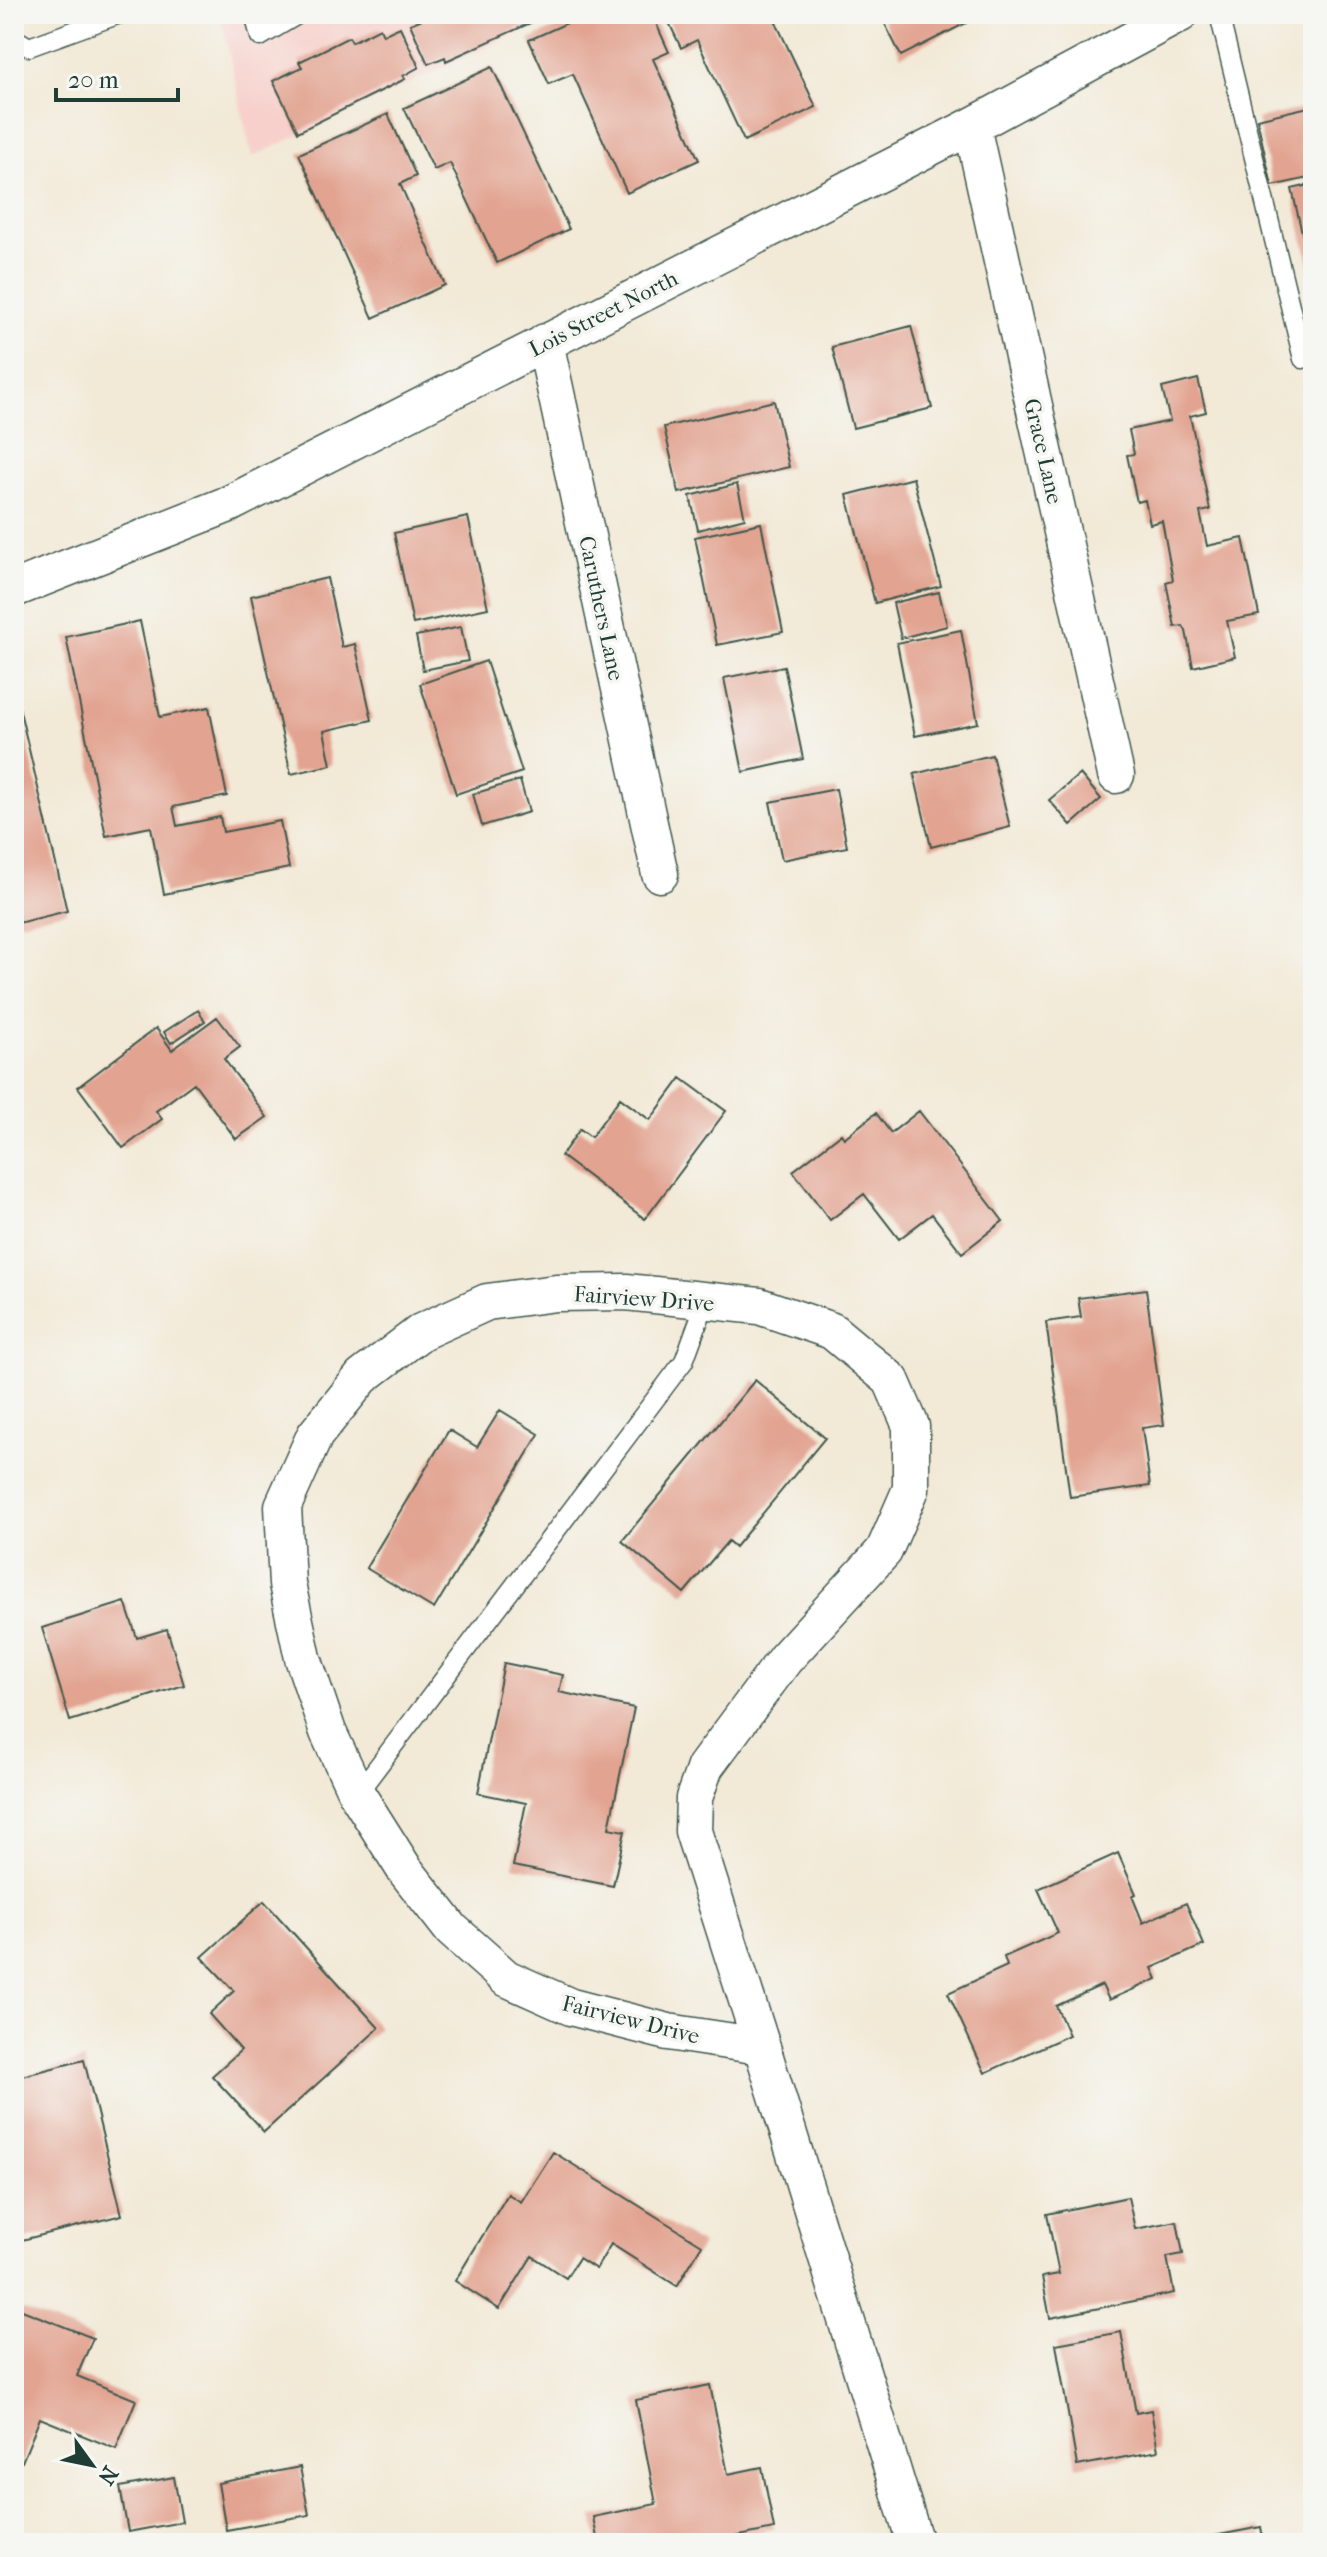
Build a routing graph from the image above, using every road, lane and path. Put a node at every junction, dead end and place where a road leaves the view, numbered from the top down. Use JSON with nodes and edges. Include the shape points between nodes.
{"nodes":[{"id":1,"x":120,"y":14,"type":"edge"},
{"id":2,"x":254,"y":14,"type":"edge"},
{"id":3,"x":299,"y":14,"type":"edge"},
{"id":4,"x":1180,"y":14,"type":"edge"},
{"id":5,"x":1219,"y":14,"type":"edge"},
{"id":6,"x":14,"y":38,"type":"edge"},
{"id":7,"x":972,"y":126,"type":"junction"},
{"id":8,"x":545,"y":342,"type":"junction"},
{"id":9,"x":1303,"y":359,"type":"dead end"},
{"id":10,"x":14,"y":589,"type":"edge"},
{"id":11,"x":1116,"y":775,"type":"dead end"},
{"id":12,"x":660,"y":874,"type":"dead end"},
{"id":13,"x":706,"y":1301,"type":"junction"},
{"id":14,"x":357,"y":1794,"type":"junction"},
{"id":15,"x":761,"y":2044,"type":"junction"},
{"id":16,"x":915,"y":2543,"type":"edge"}],
"edges":[{"from":1,"to":6,"type":"lane","via":[[29,47]]},
{"from":2,"to":3,"type":"lane","via":[[260,37]]},
{"from":4,"to":7,"type":"street","name":"Lois Street North"},
{"from":5,"to":9,"type":"lane"},
{"from":7,"to":8,"type":"street","name":"Lois Street North"},
{"from":7,"to":11,"type":"street","name":"Grace Lane"},
{"from":8,"to":10,"type":"street","name":"Lois Street North","via":[[229,504]]},
{"from":8,"to":12,"type":"street","name":"Caruthers Lane"},
{"from":13,"to":14,"type":"lane","via":[[684,1361]]},
{"from":13,"to":14,"type":"street","name":"Fairview Drive","via":[[626,1292],[556,1293],[487,1302],[421,1332],[362,1377],[315,1435],[283,1506],[287,1584],[303,1658],[328,1732]]},
{"from":13,"to":15,"type":"street","name":"Fairview Drive","via":[[759,1306],[832,1331],[891,1380],[911,1426],[911,1489],[884,1551],[785,1659],[705,1767],[694,1798],[693,1831]]},
{"from":14,"to":15,"type":"street","name":"Fairview Drive","via":[[405,1870],[452,1930],[506,1978],[585,2011],[668,2032]]},
{"from":15,"to":16,"type":"street","name":"Fairview Drive"}]}
